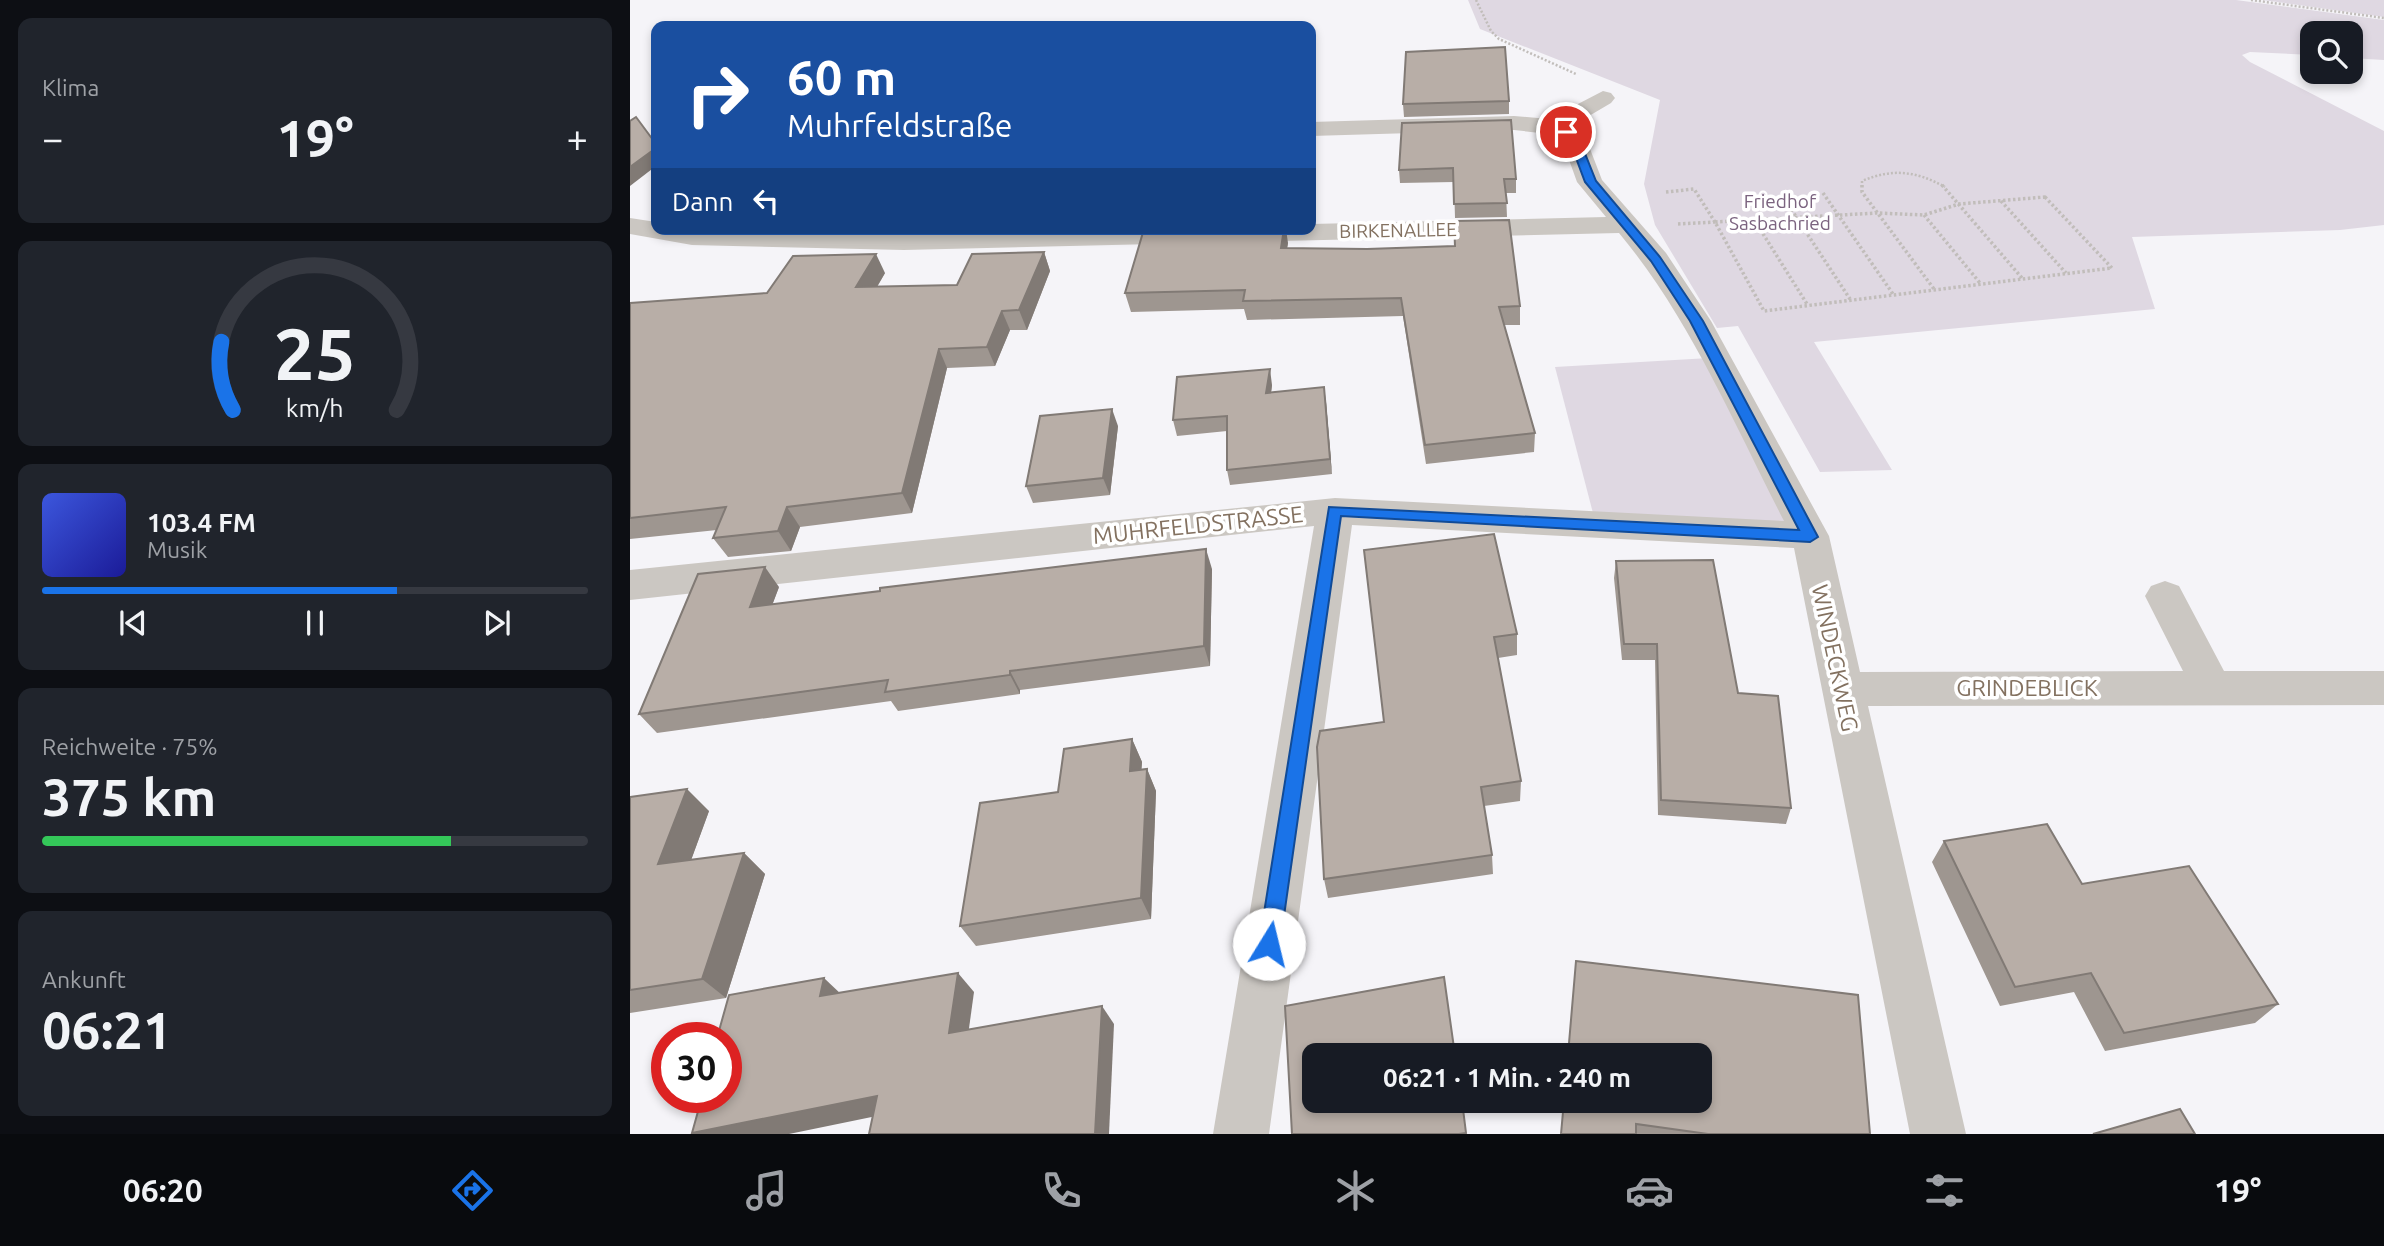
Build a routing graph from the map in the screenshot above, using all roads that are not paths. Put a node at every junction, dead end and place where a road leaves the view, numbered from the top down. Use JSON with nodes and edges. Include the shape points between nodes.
{"nodes":[{"id":1,"x":1603,"y":98,"type":"road end"},
{"id":2,"x":1553,"y":127,"type":"junction"},
{"id":3,"x":1316,"y":129,"type":"edge"},
{"id":4,"x":1625,"y":225,"type":"junction"},
{"id":5,"x":1316,"y":232,"type":"edge"},
{"id":6,"x":685,"y":235,"type":"edge"},
{"id":7,"x":1201,"y":235,"type":"edge"},
{"id":8,"x":1335,"y":511,"type":"junction"},
{"id":9,"x":1810,"y":537,"type":"junction"},
{"id":10,"x":630,"y":585,"type":"edge"},
{"id":11,"x":2165,"y":596,"type":"dead end"},
{"id":12,"x":2212,"y":688,"type":"junction"},
{"id":13,"x":2384,"y":688,"type":"edge"},
{"id":14,"x":1842,"y":689,"type":"junction"},
{"id":15,"x":1241,"y":1134,"type":"edge"},
{"id":16,"x":1938,"y":1134,"type":"edge"}],
"edges":[{"from":1,"to":2,"type":"street"},
{"from":2,"to":3,"type":"street","via":[[1514,123]]},
{"from":2,"to":4,"type":"street","via":[[1575,141],[1591,182]]},
{"from":4,"to":5,"type":"street","name":"BIRKENALLEE"},
{"from":4,"to":9,"type":"street","name":"WINDECKWEG","via":[[1656,259],[1696,321]]},
{"from":6,"to":7,"type":"street","name":"BIRKENALLEE","via":[[904,242]]},
{"from":8,"to":9,"type":"street","name":"MUHRFELDSTRASSE"},
{"from":8,"to":10,"type":"street","name":"MUHRFELDSTRASSE"},
{"from":8,"to":15,"type":"street"},
{"from":9,"to":14,"type":"street","name":"WINDECKWEG"},
{"from":11,"to":12,"type":"street"},
{"from":12,"to":13,"type":"street","name":"GRINDEBLICK"},
{"from":12,"to":14,"type":"street","name":"GRINDEBLICK"},
{"from":14,"to":16,"type":"street","name":"WINDECKWEG"}]}
